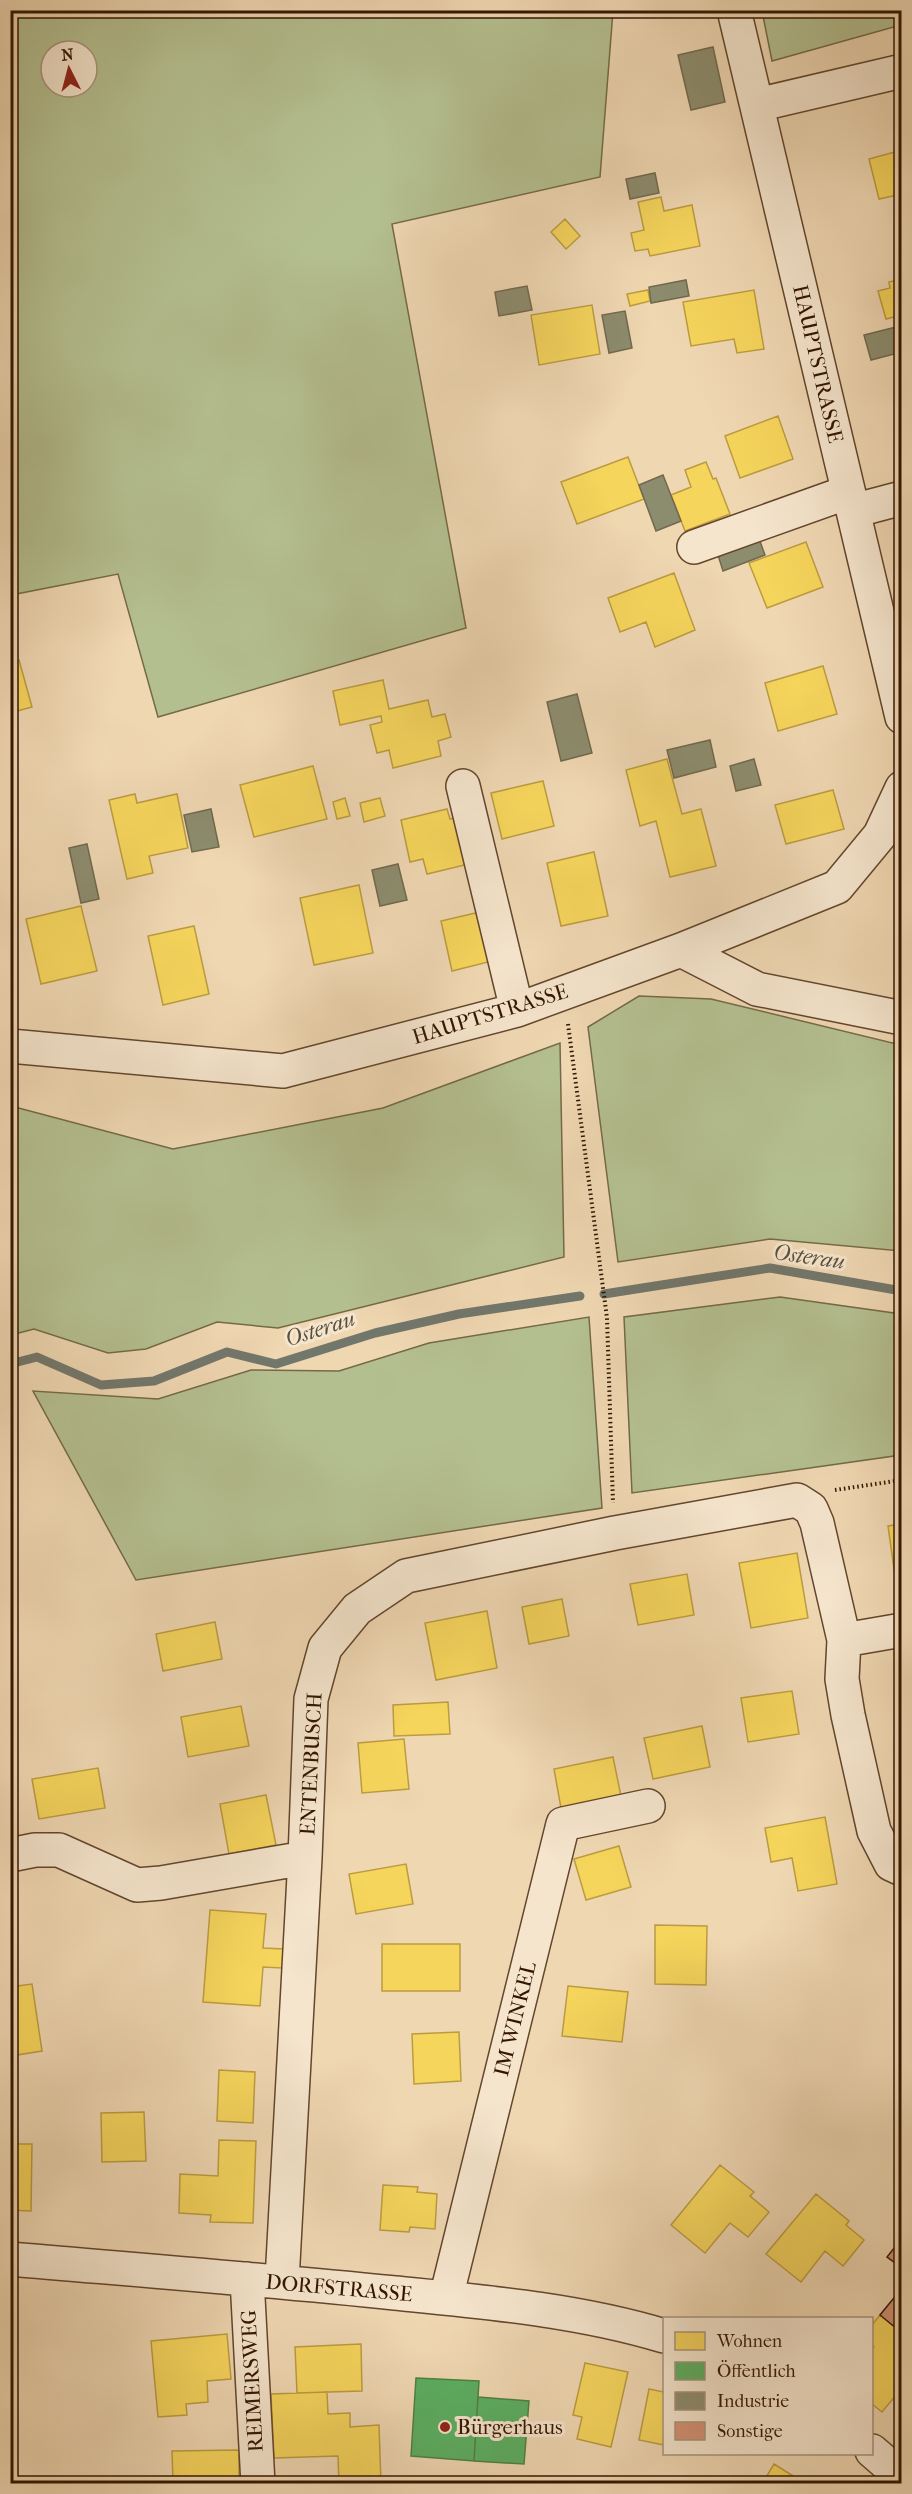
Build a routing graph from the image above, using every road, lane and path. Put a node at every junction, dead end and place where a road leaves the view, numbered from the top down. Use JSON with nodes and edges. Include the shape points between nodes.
{"nodes":[{"id":1,"x":734,"y":10,"type":"edge"},
{"id":2,"x":902,"y":71,"type":"edge"},
{"id":3,"x":757,"y":105,"type":"junction"},
{"id":4,"x":902,"y":498,"type":"edge"},
{"id":5,"x":851,"y":501,"type":"junction"},
{"id":6,"x":694,"y":547,"type":"dead end"},
{"id":7,"x":902,"y":717,"type":"edge"},
{"id":8,"x":463,"y":786,"type":"dead end"},
{"id":9,"x":902,"y":788,"type":"edge"},
{"id":10,"x":681,"y":950,"type":"junction"},
{"id":11,"x":517,"y":1010,"type":"junction"},
{"id":12,"x":902,"y":1018,"type":"edge"},
{"id":13,"x":567,"y":1019,"type":"dead end"},
{"id":14,"x":10,"y":1046,"type":"edge"},
{"id":15,"x":902,"y":1480,"type":"edge"},
{"id":16,"x":797,"y":1500,"type":"junction"},
{"id":17,"x":615,"y":1533,"type":"junction"},
{"id":18,"x":902,"y":1630,"type":"edge"},
{"id":19,"x":844,"y":1640,"type":"junction"},
{"id":20,"x":648,"y":1806,"type":"dead end"},
{"id":21,"x":10,"y":1855,"type":"edge"},
{"id":22,"x":305,"y":1858,"type":"junction"},
{"id":23,"x":902,"y":1869,"type":"edge"},
{"id":24,"x":10,"y":2259,"type":"edge"},
{"id":25,"x":247,"y":2279,"type":"junction"},
{"id":26,"x":282,"y":2281,"type":"junction"},
{"id":27,"x":446,"y":2298,"type":"junction"},
{"id":28,"x":663,"y":2336,"type":"edge"},
{"id":29,"x":873,"y":2452,"type":"edge"},
{"id":30,"x":902,"y":2477,"type":"edge"},
{"id":31,"x":258,"y":2484,"type":"edge"}],
"edges":[{"from":1,"to":3,"type":"street","name":"HAUPTSTRASSE"},
{"from":2,"to":3,"type":"street"},
{"from":3,"to":5,"type":"street","name":"HAUPTSTRASSE"},
{"from":4,"to":5,"type":"street"},
{"from":5,"to":6,"type":"street"},
{"from":5,"to":7,"type":"street","name":"HAUPTSTRASSE"},
{"from":8,"to":11,"type":"street"},
{"from":9,"to":10,"type":"street","name":"HAUPTSTRASSE","via":[[880,835],[837,887]]},
{"from":10,"to":11,"type":"street","name":"HAUPTSTRASSE"},
{"from":10,"to":12,"type":"street","via":[[757,989]]},
{"from":11,"to":14,"type":"street","name":"HAUPTSTRASSE","via":[[283,1071]]},
{"from":13,"to":17,"type":"path","via":[[607,1318]]},
{"from":15,"to":16,"type":"path","via":[[815,1493]]},
{"from":16,"to":17,"type":"street","name":"ENTENBUSCH"},
{"from":16,"to":19,"type":"street","via":[[811,1509],[818,1523]]},
{"from":17,"to":22,"type":"street","name":"ENTENBUSCH","via":[[406,1576],[357,1610],[325,1648],[311,1699]]},
{"from":18,"to":19,"type":"street"},
{"from":19,"to":23,"type":"street","via":[[842,1679],[874,1830],[891,1864]]},
{"from":20,"to":27,"type":"street","name":"IM WINKEL","via":[[563,1824]]},
{"from":21,"to":22,"type":"street","via":[[59,1850],[137,1885]]},
{"from":22,"to":26,"type":"street","name":"ENTENBUSCH"},
{"from":24,"to":25,"type":"street","name":"DORFSTRASSE"},
{"from":25,"to":26,"type":"street","name":"DORFSTRASSE"},
{"from":25,"to":31,"type":"street","name":"REIMERSWEG"},
{"from":26,"to":27,"type":"street","name":"DORFSTRASSE"},
{"from":27,"to":28,"type":"street","name":"DORFSTRASSE","via":[[618,2323]]},
{"from":29,"to":30,"type":"street"}]}
